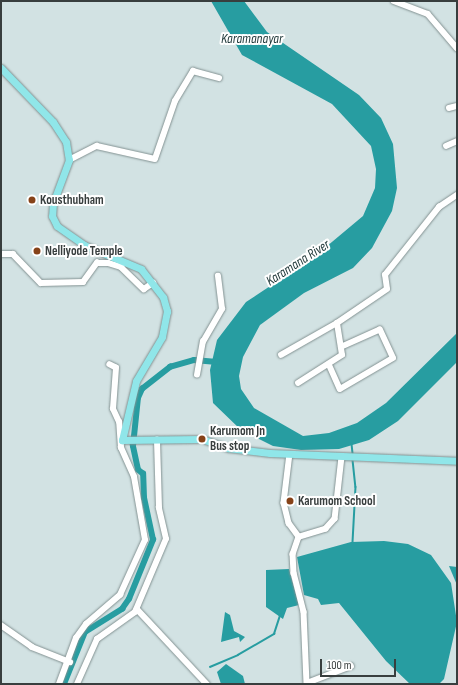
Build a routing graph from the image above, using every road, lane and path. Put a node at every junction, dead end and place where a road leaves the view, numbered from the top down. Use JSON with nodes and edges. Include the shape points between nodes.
{"nodes":[{"id":1,"x":394,"y":1,"type":"edge"},
{"id":2,"x":457,"y":48,"type":"edge"},
{"id":3,"x":1,"y":68,"type":"edge"},
{"id":4,"x":219,"y":78,"type":"dead end"},
{"id":5,"x":457,"y":106,"type":"edge"},
{"id":6,"x":449,"y":108,"type":"dead end"},
{"id":7,"x":457,"y":141,"type":"edge"},
{"id":8,"x":446,"y":146,"type":"dead end"},
{"id":9,"x":70,"y":160,"type":"junction"},
{"id":10,"x":457,"y":195,"type":"edge"},
{"id":11,"x":1,"y":254,"type":"edge"},
{"id":12,"x":218,"y":276,"type":"dead end"},
{"id":13,"x":153,"y":284,"type":"junction"},
{"id":14,"x":338,"y":323,"type":"junction"},
{"id":15,"x":342,"y":347,"type":"junction"},
{"id":16,"x":281,"y":355,"type":"dead end"},
{"id":17,"x":329,"y":364,"type":"junction"},
{"id":18,"x":110,"y":365,"type":"dead end"},
{"id":19,"x":197,"y":375,"type":"dead end"},
{"id":20,"x":298,"y":383,"type":"dead end"},
{"id":21,"x":122,"y":440,"type":"junction"},
{"id":22,"x":157,"y":440,"type":"junction"},
{"id":23,"x":290,"y":454,"type":"junction"},
{"id":24,"x":342,"y":457,"type":"junction"},
{"id":25,"x":457,"y":461,"type":"edge"},
{"id":26,"x":299,"y":537,"type":"junction"},
{"id":27,"x":137,"y":609,"type":"junction"},
{"id":28,"x":1,"y":626,"type":"edge"},
{"id":29,"x":69,"y":662,"type":"junction"},
{"id":30,"x":351,"y":666,"type":"dead end"},
{"id":31,"x":308,"y":683,"type":"edge"},
{"id":32,"x":59,"y":684,"type":"edge"},
{"id":33,"x":76,"y":684,"type":"edge"},
{"id":34,"x":207,"y":684,"type":"edge"}],
"edges":[{"from":1,"to":2,"type":"street","via":[[428,14]]},
{"from":3,"to":9,"type":"main road","via":[[53,122],[66,142]]},
{"from":4,"to":9,"type":"street","via":[[193,71],[175,101],[155,158],[97,146]]},
{"from":5,"to":6,"type":"street"},
{"from":7,"to":8,"type":"street"},
{"from":9,"to":13,"type":"main road","via":[[53,203],[52,216],[57,226],[84,244],[128,260]]},
{"from":10,"to":14,"type":"street","via":[[439,207],[385,275],[387,289]]},
{"from":11,"to":13,"type":"street","via":[[13,254],[41,283],[83,282],[97,263],[108,263],[121,267],[144,289]]},
{"from":12,"to":19,"type":"street","via":[[222,309],[202,349]]},
{"from":13,"to":21,"type":"main road","via":[[163,297],[167,318],[162,338],[136,381]]},
{"from":14,"to":15,"type":"street"},
{"from":14,"to":16,"type":"street"},
{"from":15,"to":17,"type":"street","via":[[342,355]]},
{"from":15,"to":17,"type":"street","via":[[380,330],[393,358],[341,392]]},
{"from":17,"to":20,"type":"street"},
{"from":18,"to":21,"type":"street","via":[[116,368],[112,399]]},
{"from":21,"to":22,"type":"main road"},
{"from":21,"to":29,"type":"street","via":[[121,448],[134,477],[145,540],[120,595],[86,624]]},
{"from":22,"to":23,"type":"main road","via":[[202,440],[228,448]]},
{"from":22,"to":27,"type":"street","via":[[160,508],[166,539]]},
{"from":23,"to":24,"type":"main road"},
{"from":23,"to":26,"type":"street","via":[[284,503],[289,523]]},
{"from":24,"to":25,"type":"main road"},
{"from":24,"to":26,"type":"street","via":[[332,526]]},
{"from":26,"to":31,"type":"street","via":[[293,554],[294,573],[304,612]]},
{"from":27,"to":33,"type":"street","via":[[97,639]]},
{"from":27,"to":34,"type":"street"},
{"from":28,"to":29,"type":"street","via":[[32,647]]},
{"from":29,"to":32,"type":"street"},
{"from":30,"to":31,"type":"street"}]}
